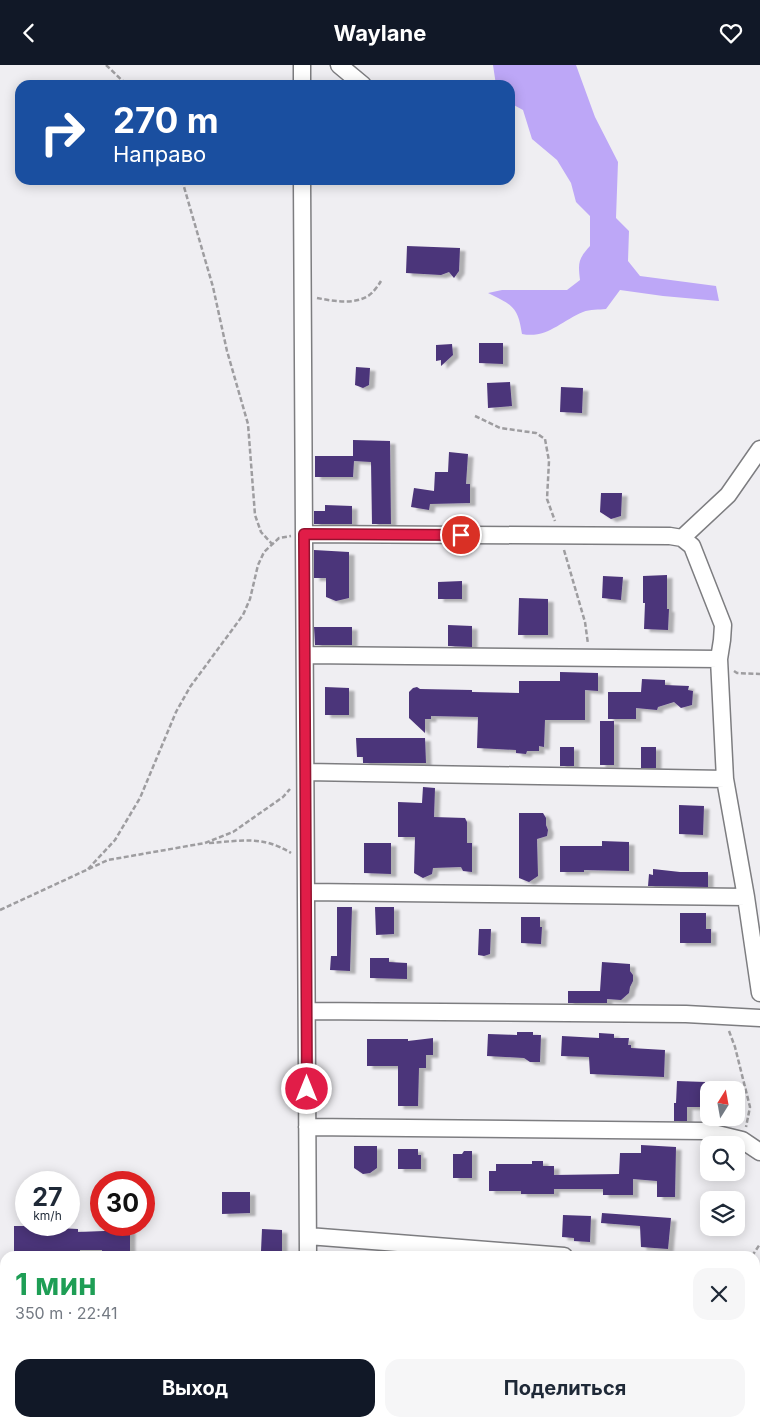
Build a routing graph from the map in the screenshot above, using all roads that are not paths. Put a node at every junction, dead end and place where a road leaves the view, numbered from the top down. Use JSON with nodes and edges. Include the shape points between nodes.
{"nodes":[{"id":1,"x":302,"y":65,"type":"edge"},
{"id":2,"x":338,"y":65,"type":"edge"},
{"id":3,"x":302,"y":80,"type":"edge"},
{"id":4,"x":357,"y":80,"type":"edge"},
{"id":5,"x":302,"y":185,"type":"edge"},
{"id":6,"x":760,"y":449,"type":"edge"},
{"id":7,"x":304,"y":534,"type":"junction"},
{"id":8,"x":682,"y":538,"type":"junction"},
{"id":9,"x":305,"y":655,"type":"junction"},
{"id":10,"x":719,"y":659,"type":"junction"},
{"id":11,"x":306,"y":772,"type":"junction"},
{"id":12,"x":725,"y":779,"type":"junction"},
{"id":13,"x":306,"y":892,"type":"junction"},
{"id":14,"x":746,"y":897,"type":"junction"},
{"id":15,"x":760,"y":993,"type":"edge"},
{"id":16,"x":307,"y":1011,"type":"junction"},
{"id":17,"x":760,"y":1018,"type":"edge"},
{"id":18,"x":308,"y":1127,"type":"junction"},
{"id":19,"x":760,"y":1152,"type":"edge"},
{"id":20,"x":308,"y":1236,"type":"junction"},
{"id":21,"x":308,"y":1251,"type":"edge"},
{"id":22,"x":500,"y":1251,"type":"edge"}],
"edges":[{"from":1,"to":3,"type":"street"},
{"from":2,"to":4,"type":"street"},
{"from":5,"to":7,"type":"street"},
{"from":6,"to":8,"type":"street","via":[[728,495]]},
{"from":7,"to":8,"type":"street"},
{"from":7,"to":9,"type":"street"},
{"from":8,"to":10,"type":"street","via":[[692,545],[723,625]]},
{"from":9,"to":10,"type":"street"},
{"from":9,"to":11,"type":"street"},
{"from":10,"to":12,"type":"street"},
{"from":11,"to":12,"type":"street"},
{"from":11,"to":13,"type":"street"},
{"from":12,"to":14,"type":"street"},
{"from":13,"to":14,"type":"street"},
{"from":13,"to":16,"type":"street"},
{"from":14,"to":15,"type":"street"},
{"from":16,"to":17,"type":"street","via":[[676,1014]]},
{"from":16,"to":18,"type":"street"},
{"from":18,"to":19,"type":"street","via":[[705,1131],[742,1140]]},
{"from":18,"to":20,"type":"street"},
{"from":20,"to":21,"type":"street"},
{"from":20,"to":22,"type":"street"}]}
